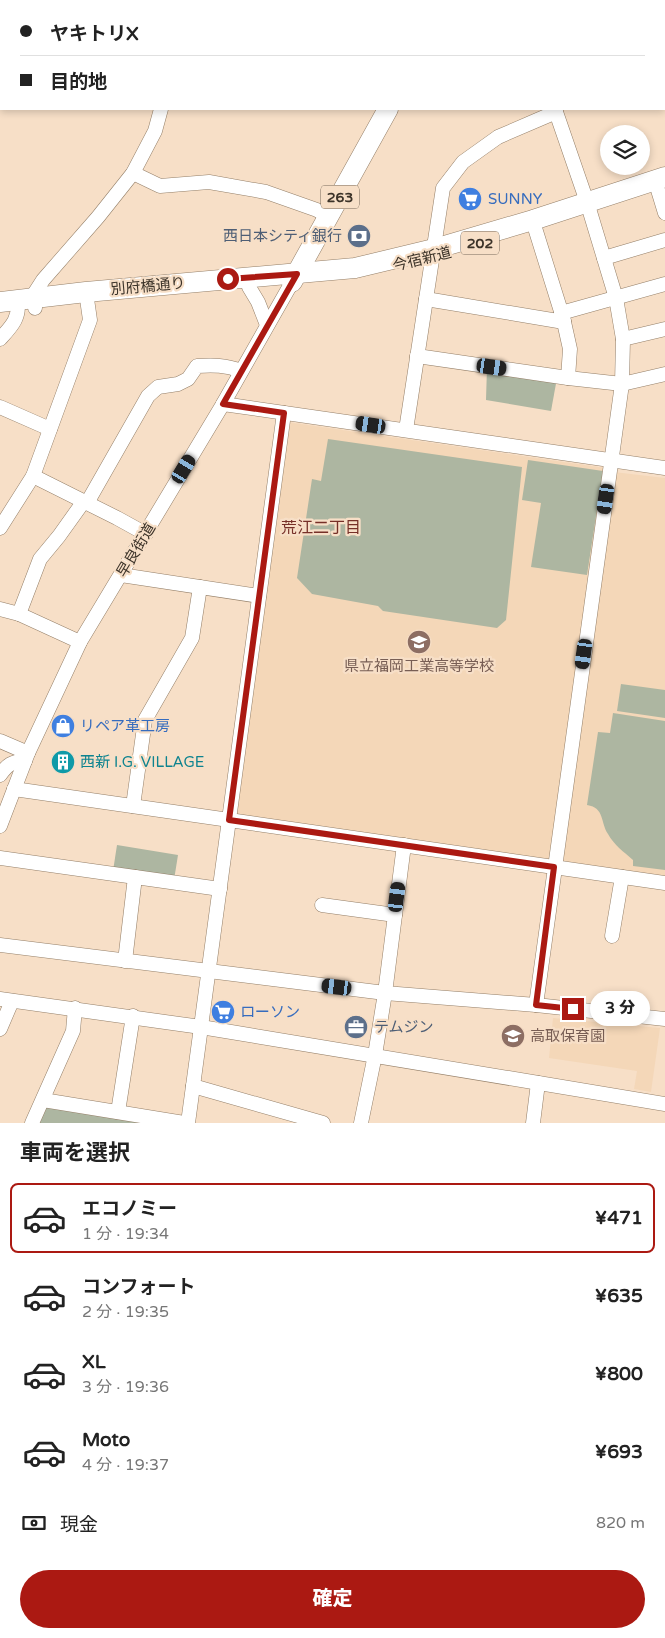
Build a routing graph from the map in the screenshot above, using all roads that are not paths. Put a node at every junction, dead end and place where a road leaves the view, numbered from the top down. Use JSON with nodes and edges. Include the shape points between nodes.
{"nodes":[{"id":1,"x":161,"y":110,"type":"edge"},
{"id":2,"x":387,"y":110,"type":"edge"},
{"id":3,"x":556,"y":110,"type":"edge"},
{"id":4,"x":133,"y":173,"type":"junction"},
{"id":5,"x":663,"y":185,"type":"edge"},
{"id":6,"x":588,"y":206,"type":"junction"},
{"id":7,"x":665,"y":213,"type":"edge"},
{"id":8,"x":329,"y":217,"type":"junction"},
{"id":9,"x":536,"y":228,"type":"junction"},
{"id":10,"x":665,"y":240,"type":"edge"},
{"id":11,"x":432,"y":253,"type":"junction"},
{"id":12,"x":604,"y":258,"type":"junction"},
{"id":13,"x":294,"y":279,"type":"junction"},
{"id":14,"x":665,"y":284,"type":"edge"},
{"id":15,"x":249,"y":288,"type":"junction"},
{"id":16,"x":86,"y":297,"type":"junction"},
{"id":17,"x":616,"y":298,"type":"junction"},
{"id":18,"x":426,"y":299,"type":"junction"},
{"id":19,"x":18,"y":305,"type":"edge"},
{"id":20,"x":563,"y":318,"type":"junction"},
{"id":21,"x":267,"y":325,"type":"junction"},
{"id":22,"x":665,"y":329,"type":"edge"},
{"id":23,"x":0,"y":339,"type":"edge"},
{"id":24,"x":623,"y":339,"type":"junction"},
{"id":25,"x":417,"y":356,"type":"junction"},
{"id":26,"x":241,"y":371,"type":"junction"},
{"id":27,"x":665,"y":374,"type":"edge"},
{"id":28,"x":568,"y":378,"type":"junction"},
{"id":29,"x":622,"y":384,"type":"junction"},
{"id":30,"x":223,"y":404,"type":"junction"},
{"id":31,"x":0,"y":407,"type":"edge"},
{"id":32,"x":284,"y":413,"type":"junction"},
{"id":33,"x":50,"y":428,"type":"junction"},
{"id":34,"x":406,"y":430,"type":"junction"},
{"id":35,"x":612,"y":460,"type":"junction"},
{"id":36,"x":665,"y":468,"type":"edge"},
{"id":37,"x":33,"y":476,"type":"junction"},
{"id":38,"x":85,"y":502,"type":"junction"},
{"id":39,"x":0,"y":528,"type":"edge"},
{"id":40,"x":146,"y":534,"type":"junction"},
{"id":41,"x":121,"y":575,"type":"junction"},
{"id":42,"x":200,"y":587,"type":"junction"},
{"id":43,"x":260,"y":596,"type":"junction"},
{"id":44,"x":0,"y":609,"type":"edge"},
{"id":45,"x":18,"y":614,"type":"junction"},
{"id":46,"x":80,"y":642,"type":"junction"},
{"id":47,"x":0,"y":741,"type":"edge"},
{"id":48,"x":26,"y":757,"type":"junction"},
{"id":49,"x":0,"y":775,"type":"edge"},
{"id":50,"x":14,"y":789,"type":"junction"},
{"id":51,"x":133,"y":806,"type":"junction"},
{"id":52,"x":229,"y":820,"type":"junction"},
{"id":53,"x":0,"y":826,"type":"edge"},
{"id":54,"x":404,"y":845,"type":"junction"},
{"id":55,"x":0,"y":858,"type":"edge"},
{"id":56,"x":554,"y":867,"type":"junction"},
{"id":57,"x":135,"y":877,"type":"junction"},
{"id":58,"x":622,"y":877,"type":"junction"},
{"id":59,"x":665,"y":883,"type":"edge"},
{"id":60,"x":220,"y":889,"type":"junction"},
{"id":61,"x":322,"y":905,"type":"dead end"},
{"id":62,"x":395,"y":914,"type":"junction"},
{"id":63,"x":612,"y":936,"type":"dead end"},
{"id":64,"x":0,"y":945,"type":"edge"},
{"id":65,"x":125,"y":961,"type":"junction"},
{"id":66,"x":208,"y":972,"type":"junction"},
{"id":67,"x":385,"y":993,"type":"junction"},
{"id":68,"x":6,"y":1000,"type":"edge"},
{"id":69,"x":536,"y":1005,"type":"junction"},
{"id":70,"x":76,"y":1008,"type":"junction"},
{"id":71,"x":133,"y":1016,"type":"junction"},
{"id":72,"x":665,"y":1019,"type":"edge"},
{"id":73,"x":201,"y":1026,"type":"junction"},
{"id":74,"x":0,"y":1029,"type":"edge"},
{"id":75,"x":375,"y":1055,"type":"junction"},
{"id":76,"x":538,"y":1083,"type":"junction"},
{"id":77,"x":193,"y":1086,"type":"junction"},
{"id":78,"x":43,"y":1100,"type":"junction"},
{"id":79,"x":665,"y":1104,"type":"edge"},
{"id":80,"x":118,"y":1112,"type":"junction"},
{"id":81,"x":32,"y":1123,"type":"edge"},
{"id":82,"x":184,"y":1123,"type":"edge"},
{"id":83,"x":188,"y":1123,"type":"edge"},
{"id":84,"x":324,"y":1123,"type":"edge"},
{"id":85,"x":361,"y":1123,"type":"edge"},
{"id":86,"x":533,"y":1123,"type":"edge"}],
"edges":[{"from":1,"to":4,"type":"street","via":[[155,131]]},
{"from":2,"to":8,"type":"highway","number":"263"},
{"from":3,"to":6,"type":"street"},
{"from":3,"to":11,"type":"street","via":[[498,137],[463,162],[442,188]]},
{"from":4,"to":8,"type":"street","via":[[160,186],[209,182],[266,192]]},
{"from":4,"to":19,"type":"street","via":[[42,280],[34,294]]},
{"from":5,"to":6,"type":"highway","name":"今宿新道","number":"202"},
{"from":5,"to":7,"type":"street"},
{"from":6,"to":9,"type":"highway","name":"今宿新道","number":"202"},
{"from":6,"to":11,"type":"highway","name":"今宿新道","number":"202"},
{"from":6,"to":12,"type":"street"},
{"from":8,"to":13,"type":"highway","number":"263"},
{"from":9,"to":11,"type":"highway","name":"今宿新道","number":"202"},
{"from":9,"to":20,"type":"street"},
{"from":10,"to":12,"type":"street"},
{"from":11,"to":13,"type":"highway","name":"今宿新道","number":"202","via":[[362,273]]},
{"from":11,"to":18,"type":"street"},
{"from":12,"to":17,"type":"street"},
{"from":13,"to":15,"type":"highway","name":"別府橋通り","number":"202"},
{"from":13,"to":16,"type":"highway","name":"別府橋通り","number":"202"},
{"from":13,"to":21,"type":"street","name":"早良街道"},
{"from":14,"to":17,"type":"street"},
{"from":15,"to":16,"type":"highway","name":"別府橋通り","number":"202"},
{"from":15,"to":21,"type":"street"},
{"from":16,"to":19,"type":"highway","name":"別府橋通り","number":"202"},
{"from":16,"to":33,"type":"street","via":[[90,320]]},
{"from":17,"to":20,"type":"street"},
{"from":17,"to":24,"type":"street"},
{"from":18,"to":20,"type":"street"},
{"from":18,"to":25,"type":"street"},
{"from":19,"to":23,"type":"street","via":[[12,325]]},
{"from":20,"to":28,"type":"street","via":[[570,349]]},
{"from":21,"to":26,"type":"street","name":"早良街道"},
{"from":22,"to":24,"type":"street"},
{"from":24,"to":29,"type":"street"},
{"from":25,"to":28,"type":"street"},
{"from":25,"to":34,"type":"street"},
{"from":26,"to":30,"type":"street","name":"早良街道"},
{"from":26,"to":38,"type":"street","via":[[228,366],[197,366],[188,379],[158,387],[148,396]]},
{"from":27,"to":29,"type":"street"},
{"from":28,"to":29,"type":"street"},
{"from":29,"to":35,"type":"street"},
{"from":30,"to":32,"type":"street"},
{"from":30,"to":40,"type":"street","name":"早良街道"},
{"from":31,"to":33,"type":"street"},
{"from":32,"to":34,"type":"street"},
{"from":32,"to":43,"type":"street"},
{"from":33,"to":37,"type":"street"},
{"from":34,"to":35,"type":"street"},
{"from":35,"to":36,"type":"street"},
{"from":35,"to":56,"type":"street"},
{"from":37,"to":38,"type":"street"},
{"from":37,"to":39,"type":"street"},
{"from":38,"to":40,"type":"street"},
{"from":38,"to":45,"type":"street","via":[[40,559]]},
{"from":40,"to":41,"type":"street","name":"早良街道"},
{"from":41,"to":42,"type":"street"},
{"from":41,"to":46,"type":"street","name":"早良街道"},
{"from":42,"to":43,"type":"street"},
{"from":42,"to":51,"type":"street","via":[[192,638],[145,720]]},
{"from":43,"to":52,"type":"street"},
{"from":44,"to":45,"type":"street"},
{"from":45,"to":46,"type":"street"},
{"from":46,"to":48,"type":"street","name":"早良街道"},
{"from":47,"to":48,"type":"street"},
{"from":48,"to":49,"type":"street","via":[[6,767]]},
{"from":48,"to":50,"type":"street","name":"早良街道"},
{"from":50,"to":51,"type":"street"},
{"from":50,"to":53,"type":"street","name":"早良街道"},
{"from":51,"to":52,"type":"street"},
{"from":52,"to":54,"type":"street"},
{"from":52,"to":60,"type":"street"},
{"from":54,"to":56,"type":"street"},
{"from":54,"to":62,"type":"street"},
{"from":55,"to":57,"type":"street"},
{"from":56,"to":58,"type":"street"},
{"from":56,"to":69,"type":"street"},
{"from":57,"to":60,"type":"street"},
{"from":57,"to":65,"type":"street"},
{"from":58,"to":59,"type":"street"},
{"from":58,"to":63,"type":"street"},
{"from":60,"to":66,"type":"street"},
{"from":61,"to":62,"type":"street"},
{"from":62,"to":67,"type":"street"},
{"from":64,"to":65,"type":"street"},
{"from":65,"to":66,"type":"street"},
{"from":66,"to":67,"type":"street"},
{"from":66,"to":73,"type":"street"},
{"from":67,"to":69,"type":"street"},
{"from":67,"to":75,"type":"street"},
{"from":68,"to":70,"type":"street"},
{"from":68,"to":74,"type":"street"},
{"from":69,"to":72,"type":"street"},
{"from":70,"to":71,"type":"street"},
{"from":70,"to":78,"type":"street","via":[[72,1031]]},
{"from":71,"to":73,"type":"street"},
{"from":71,"to":80,"type":"street"},
{"from":73,"to":75,"type":"street"},
{"from":73,"to":77,"type":"street"},
{"from":75,"to":76,"type":"street"},
{"from":75,"to":85,"type":"street"},
{"from":76,"to":79,"type":"street"},
{"from":76,"to":86,"type":"street"},
{"from":77,"to":83,"type":"street"},
{"from":77,"to":84,"type":"street"},
{"from":78,"to":80,"type":"street"},
{"from":78,"to":81,"type":"street"},
{"from":80,"to":82,"type":"street"}]}
